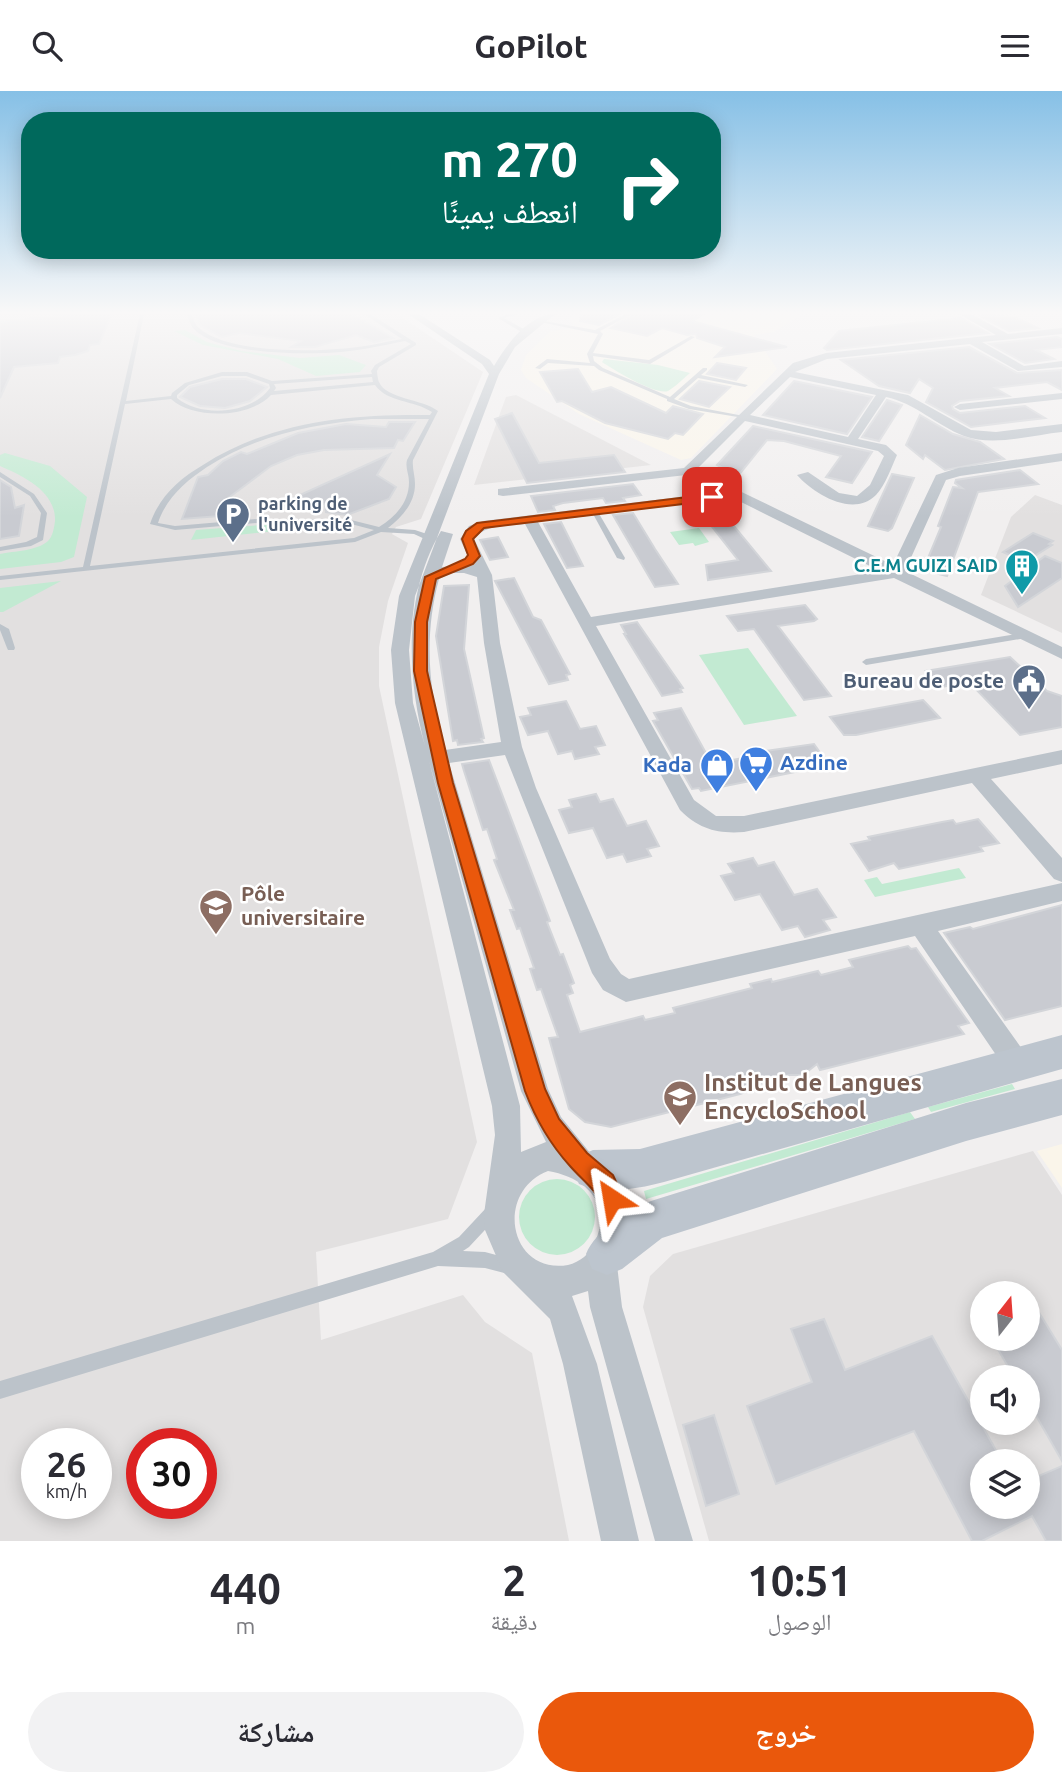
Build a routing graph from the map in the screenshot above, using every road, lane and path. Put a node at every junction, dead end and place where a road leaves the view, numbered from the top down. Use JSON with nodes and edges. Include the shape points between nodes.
{"nodes":[{"id":1,"x":128,"y":382,"type":"edge"},
{"id":2,"x":195,"y":382,"type":"edge"},
{"id":3,"x":288,"y":382,"type":"edge"},
{"id":4,"x":492,"y":382,"type":"edge"},
{"id":5,"x":492,"y":382,"type":"edge"},
{"id":6,"x":631,"y":382,"type":"edge"},
{"id":7,"x":691,"y":382,"type":"edge"},
{"id":8,"x":728,"y":382,"type":"edge"},
{"id":9,"x":779,"y":382,"type":"edge"},
{"id":10,"x":835,"y":382,"type":"edge"},
{"id":11,"x":271,"y":383,"type":"joint"},
{"id":12,"x":376,"y":383,"type":"joint"},
{"id":13,"x":745,"y":385,"type":"dead end"},
{"id":14,"x":883,"y":392,"type":"junction"},
{"id":15,"x":271,"y":393,"type":"junction"},
{"id":16,"x":174,"y":397,"type":"junction"},
{"id":17,"x":1060,"y":397,"type":"edge"},
{"id":18,"x":669,"y":400,"type":"junction"},
{"id":19,"x":123,"y":403,"type":"junction"},
{"id":20,"x":960,"y":407,"type":"dead end"},
{"id":21,"x":433,"y":417,"type":"junction"},
{"id":22,"x":741,"y":417,"type":"junction"},
{"id":23,"x":1062,"y":428,"type":"edge"},
{"id":24,"x":851,"y":441,"type":"junction"},
{"id":25,"x":1062,"y":457,"type":"edge"},
{"id":26,"x":688,"y":471,"type":"junction"},
{"id":27,"x":0,"y":474,"type":"edge"},
{"id":28,"x":803,"y":475,"type":"dead end"},
{"id":29,"x":585,"y":483,"type":"junction"},
{"id":30,"x":503,"y":492,"type":"dead end"},
{"id":31,"x":735,"y":494,"type":"junction"},
{"id":32,"x":595,"y":512,"type":"junction"},
{"id":33,"x":529,"y":519,"type":"junction"},
{"id":34,"x":381,"y":530,"type":"junction"},
{"id":35,"x":0,"y":549,"type":"edge"},
{"id":36,"x":453,"y":554,"type":"junction"},
{"id":37,"x":621,"y":558,"type":"dead end"},
{"id":38,"x":86,"y":569,"type":"junction"},
{"id":39,"x":897,"y":573,"type":"junction"},
{"id":40,"x":0,"y":578,"type":"edge"},
{"id":41,"x":584,"y":622,"type":"junction"},
{"id":42,"x":0,"y":627,"type":"edge"},
{"id":43,"x":1023,"y":636,"type":"junction"},
{"id":44,"x":11,"y":648,"type":"dead end"},
{"id":45,"x":1062,"y":655,"type":"edge"},
{"id":46,"x":866,"y":662,"type":"dead end"},
{"id":47,"x":512,"y":747,"type":"junction"},
{"id":48,"x":1062,"y":757,"type":"edge"},
{"id":49,"x":439,"y":758,"type":"junction"},
{"id":50,"x":976,"y":775,"type":"junction"},
{"id":51,"x":1062,"y":873,"type":"edge"},
{"id":52,"x":1062,"y":892,"type":"edge"},
{"id":53,"x":922,"y":927,"type":"junction"},
{"id":54,"x":1062,"y":1052,"type":"edge"},
{"id":55,"x":1018,"y":1065,"type":"junction"},
{"id":56,"x":1062,"y":1097,"type":"edge"},
{"id":57,"x":586,"y":1165,"type":"junction"},
{"id":58,"x":501,"y":1196,"type":"junction"},
{"id":59,"x":604,"y":1258,"type":"junction"},
{"id":60,"x":436,"y":1259,"type":"junction"},
{"id":61,"x":527,"y":1273,"type":"junction"},
{"id":62,"x":0,"y":1390,"type":"edge"},
{"id":63,"x":620,"y":1541,"type":"edge"},
{"id":64,"x":674,"y":1541,"type":"edge"}],
"edges":[{"from":1,"to":19,"type":"lane"},
{"from":2,"to":16,"type":"lane"},
{"from":3,"to":11,"type":"lane"},
{"from":4,"to":36,"type":"street"},
{"from":5,"to":36,"type":"street"},
{"from":6,"to":18,"type":"lane"},
{"from":7,"to":18,"type":"lane"},
{"from":8,"to":13,"type":"lane"},
{"from":9,"to":22,"type":"street"},
{"from":10,"to":14,"type":"street"},
{"from":11,"to":15,"type":"lane"},
{"from":12,"to":15,"type":"lane"},
{"from":12,"to":21,"type":"lane","via":[[386,393],[432,407]]},
{"from":14,"to":23,"type":"street","via":[[913,400],[968,433],[996,436]]},
{"from":14,"to":24,"type":"street"},
{"from":15,"to":16,"type":"lane","via":[[241,408],[211,412],[185,408]]},
{"from":16,"to":19,"type":"lane"},
{"from":17,"to":20,"type":"street"},
{"from":18,"to":22,"type":"lane"},
{"from":19,"to":38,"type":"lane"},
{"from":21,"to":34,"type":"lane","via":[[409,462],[410,499]]},
{"from":21,"to":34,"type":"lane","via":[[328,421],[237,447],[185,479],[165,501],[154,524],[175,528],[257,521],[339,522]]},
{"from":22,"to":24,"type":"street"},
{"from":22,"to":26,"type":"street"},
{"from":24,"to":28,"type":"street","via":[[891,454],[871,494],[851,500],[833,496]]},
{"from":25,"to":39,"type":"street","via":[[958,471],[941,478]]},
{"from":26,"to":29,"type":"street"},
{"from":26,"to":31,"type":"street"},
{"from":27,"to":35,"type":"lane","via":[[32,495],[44,513],[40,538]]},
{"from":29,"to":30,"type":"street"},
{"from":29,"to":32,"type":"street","via":[[598,507]]},
{"from":31,"to":32,"type":"street"},
{"from":31,"to":39,"type":"street"},
{"from":32,"to":33,"type":"street"},
{"from":32,"to":37,"type":"lane"},
{"from":33,"to":36,"type":"street","via":[[474,529]]},
{"from":33,"to":41,"type":"street"},
{"from":34,"to":36,"type":"lane"},
{"from":34,"to":38,"type":"lane","via":[[355,540]]},
{"from":36,"to":47,"type":"street","via":[[492,643]]},
{"from":36,"to":49,"type":"street","via":[[431,577],[421,622],[421,671]]},
{"from":36,"to":58,"type":"street","via":[[407,596],[400,676],[506,1106],[509,1135]]},
{"from":38,"to":40,"type":"lane"},
{"from":39,"to":41,"type":"street"},
{"from":39,"to":43,"type":"street"},
{"from":41,"to":50,"type":"street","via":[[687,805],[703,821],[723,826],[744,824]]},
{"from":42,"to":44,"type":"lane","via":[[5,629]]},
{"from":43,"to":45,"type":"street"},
{"from":43,"to":46,"type":"lane"},
{"from":47,"to":49,"type":"street"},
{"from":47,"to":53,"type":"street","via":[[601,965],[612,982],[626,991]]},
{"from":48,"to":50,"type":"street"},
{"from":49,"to":57,"type":"street","via":[[535,1091],[551,1126]]},
{"from":50,"to":51,"type":"street"},
{"from":52,"to":53,"type":"street"},
{"from":53,"to":55,"type":"street"},
{"from":54,"to":55,"type":"main road"},
{"from":55,"to":57,"type":"main road","via":[[640,1169]]},
{"from":56,"to":59,"type":"main road","via":[[966,1122],[664,1216]]},
{"from":57,"to":58,"type":"street","via":[[564,1156],[532,1160],[519,1169]]},
{"from":57,"to":59,"type":"street","via":[[605,1183],[615,1217],[614,1236]]},
{"from":58,"to":60,"type":"lane","via":[[478,1230]]},
{"from":58,"to":61,"type":"street","via":[[499,1234],[506,1251]]},
{"from":59,"to":61,"type":"street","via":[[582,1278],[565,1283],[548,1283]]},
{"from":59,"to":64,"type":"street","via":[[606,1307]]},
{"from":60,"to":61,"type":"lane","via":[[485,1260]]},
{"from":60,"to":62,"type":"lane"},
{"from":61,"to":63,"type":"street","via":[[563,1310],[580,1364]]}]}
